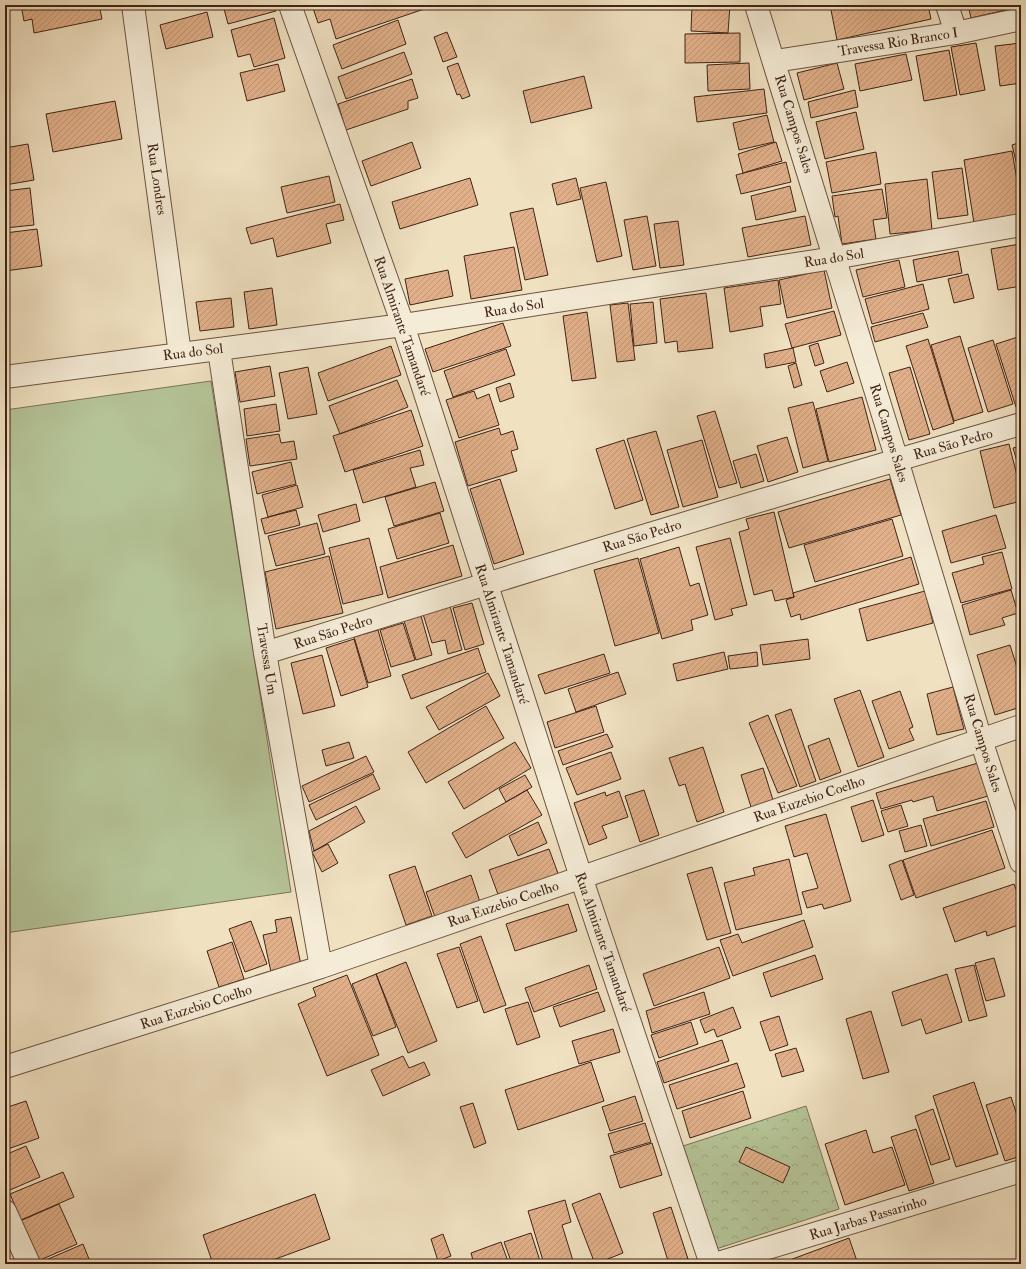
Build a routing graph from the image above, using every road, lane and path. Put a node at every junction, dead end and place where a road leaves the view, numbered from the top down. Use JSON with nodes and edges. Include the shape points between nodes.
{"nodes":[{"id":1,"x":133,"y":5,"type":"edge"},
{"id":2,"x":290,"y":5,"type":"edge"},
{"id":3,"x":756,"y":5,"type":"edge"},
{"id":4,"x":947,"y":5,"type":"edge"},
{"id":5,"x":1021,"y":19,"type":"edge"},
{"id":6,"x":956,"y":33,"type":"junction"},
{"id":7,"x":775,"y":61,"type":"junction"},
{"id":8,"x":1021,"y":225,"type":"edge"},
{"id":9,"x":834,"y":258,"type":"junction"},
{"id":10,"x":403,"y":325,"type":"junction"},
{"id":11,"x":219,"y":350,"type":"junction"},
{"id":12,"x":180,"y":354,"type":"junction"},
{"id":13,"x":5,"y":377,"type":"edge"},
{"id":14,"x":1021,"y":424,"type":"edge"},
{"id":15,"x":897,"y":460,"type":"junction"},
{"id":16,"x":486,"y":584,"type":"junction"},
{"id":17,"x":265,"y":654,"type":"junction"},
{"id":18,"x":1021,"y":726,"type":"edge"},
{"id":19,"x":981,"y":740,"type":"junction"},
{"id":20,"x":1021,"y":862,"type":"edge"},
{"id":21,"x":581,"y":877,"type":"junction"},
{"id":22,"x":321,"y":967,"type":"junction"},
{"id":23,"x":5,"y":1067,"type":"edge"},
{"id":24,"x":1021,"y":1171,"type":"edge"},
{"id":25,"x":5,"y":1211,"type":"edge"},
{"id":26,"x":29,"y":1264,"type":"edge"},
{"id":27,"x":711,"y":1264,"type":"edge"},
{"id":28,"x":715,"y":1264,"type":"edge"}],
"edges":[{"from":1,"to":12,"type":"street","name":"Rua Londres"},
{"from":2,"to":10,"type":"street","name":"Rua Almirante Tamandaré"},
{"from":3,"to":7,"type":"street","name":"Rua Campos Sales"},
{"from":4,"to":6,"type":"street"},
{"from":5,"to":6,"type":"street","name":"Travessa Rio Branco I"},
{"from":6,"to":7,"type":"street","name":"Travessa Rio Branco I"},
{"from":7,"to":9,"type":"street","name":"Rua Campos Sales"},
{"from":8,"to":9,"type":"street","name":"Rua do Sol"},
{"from":9,"to":10,"type":"street","name":"Rua do Sol"},
{"from":9,"to":15,"type":"street","name":"Rua Campos Sales"},
{"from":10,"to":11,"type":"street","name":"Rua do Sol"},
{"from":10,"to":16,"type":"street","name":"Rua Almirante Tamandaré"},
{"from":11,"to":12,"type":"street","name":"Rua do Sol"},
{"from":11,"to":17,"type":"street","name":"Travessa Um"},
{"from":12,"to":13,"type":"street","name":"Rua do Sol"},
{"from":14,"to":15,"type":"street","name":"Rua São Pedro"},
{"from":15,"to":16,"type":"street","name":"Rua São Pedro"},
{"from":15,"to":19,"type":"street","name":"Rua Campos Sales"},
{"from":16,"to":17,"type":"street","name":"Rua São Pedro"},
{"from":16,"to":21,"type":"street","name":"Rua Almirante Tamandaré"},
{"from":17,"to":22,"type":"street","name":"Travessa Um"},
{"from":18,"to":19,"type":"street","name":"Rua Euzebio Coelho"},
{"from":19,"to":20,"type":"street","name":"Rua Campos Sales"},
{"from":19,"to":21,"type":"street","name":"Rua Euzebio Coelho"},
{"from":21,"to":22,"type":"street","name":"Rua Euzebio Coelho"},
{"from":21,"to":27,"type":"street","name":"Rua Almirante Tamandaré"},
{"from":22,"to":23,"type":"street","name":"Rua Euzebio Coelho"},
{"from":24,"to":28,"type":"street","name":"Rua Jarbas Passarinho"},
{"from":25,"to":26,"type":"street"}]}
